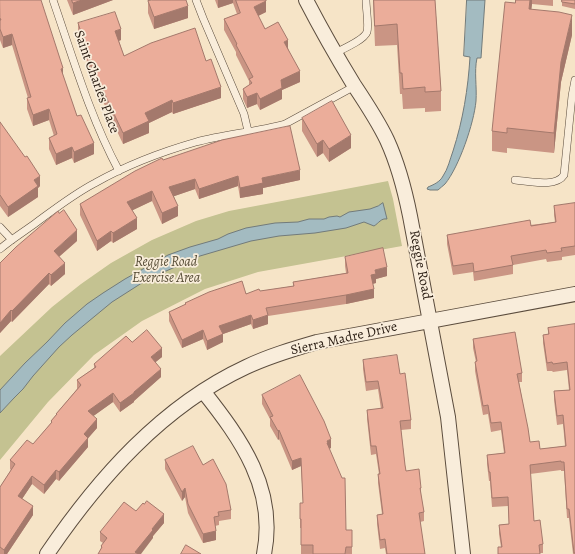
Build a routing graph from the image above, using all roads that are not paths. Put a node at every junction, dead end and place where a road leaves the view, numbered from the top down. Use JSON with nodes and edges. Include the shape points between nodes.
{"nodes":[{"id":1,"x":53,"y":0,"type":"edge"},
{"id":2,"x":196,"y":0,"type":"edge"},
{"id":3,"x":306,"y":0,"type":"edge"},
{"id":4,"x":366,"y":0,"type":"edge"},
{"id":5,"x":335,"y":53,"type":"junction"},
{"id":6,"x":575,"y":80,"type":"edge"},
{"id":7,"x":355,"y":86,"type":"junction"},
{"id":8,"x":248,"y":131,"type":"junction"},
{"id":9,"x":119,"y":171,"type":"junction"},
{"id":10,"x":515,"y":180,"type":"dead end"},
{"id":11,"x":0,"y":227,"type":"edge"},
{"id":12,"x":12,"y":240,"type":"junction"},
{"id":13,"x":0,"y":249,"type":"edge"},
{"id":14,"x":575,"y":294,"type":"edge"},
{"id":15,"x":430,"y":321,"type":"junction"},
{"id":16,"x":203,"y":391,"type":"junction"},
{"id":17,"x":47,"y":554,"type":"edge"},
{"id":18,"x":264,"y":554,"type":"edge"},
{"id":19,"x":463,"y":554,"type":"edge"}],
"edges":[{"from":1,"to":9,"type":"lane","name":"Saint Charles Place","via":[[85,95]]},
{"from":2,"to":8,"type":"lane","via":[[244,114]]},
{"from":3,"to":5,"type":"street","name":"Reggie Road"},
{"from":4,"to":5,"type":"lane","via":[[366,34]]},
{"from":5,"to":7,"type":"street","name":"Reggie Road"},
{"from":6,"to":10,"type":"lane","via":[[564,175],[561,180],[554,182]]},
{"from":7,"to":8,"type":"lane","via":[[286,124]]},
{"from":7,"to":15,"type":"street","name":"Reggie Road","via":[[377,122],[397,165],[405,191]]},
{"from":8,"to":9,"type":"lane","via":[[163,152]]},
{"from":9,"to":12,"type":"lane","via":[[63,203]]},
{"from":11,"to":12,"type":"lane"},
{"from":12,"to":13,"type":"lane"},
{"from":14,"to":15,"type":"street","name":"Sierra Madre Drive"},
{"from":15,"to":16,"type":"street","name":"Sierra Madre Drive","via":[[317,342],[290,350],[246,367]]},
{"from":15,"to":19,"type":"street","name":"Reggie Road","via":[[448,417]]},
{"from":16,"to":17,"type":"street","name":"Sierra Madre Drive","via":[[158,424],[133,448],[80,508]]},
{"from":16,"to":18,"type":"street","via":[[241,445],[261,488],[266,507]]}]}
